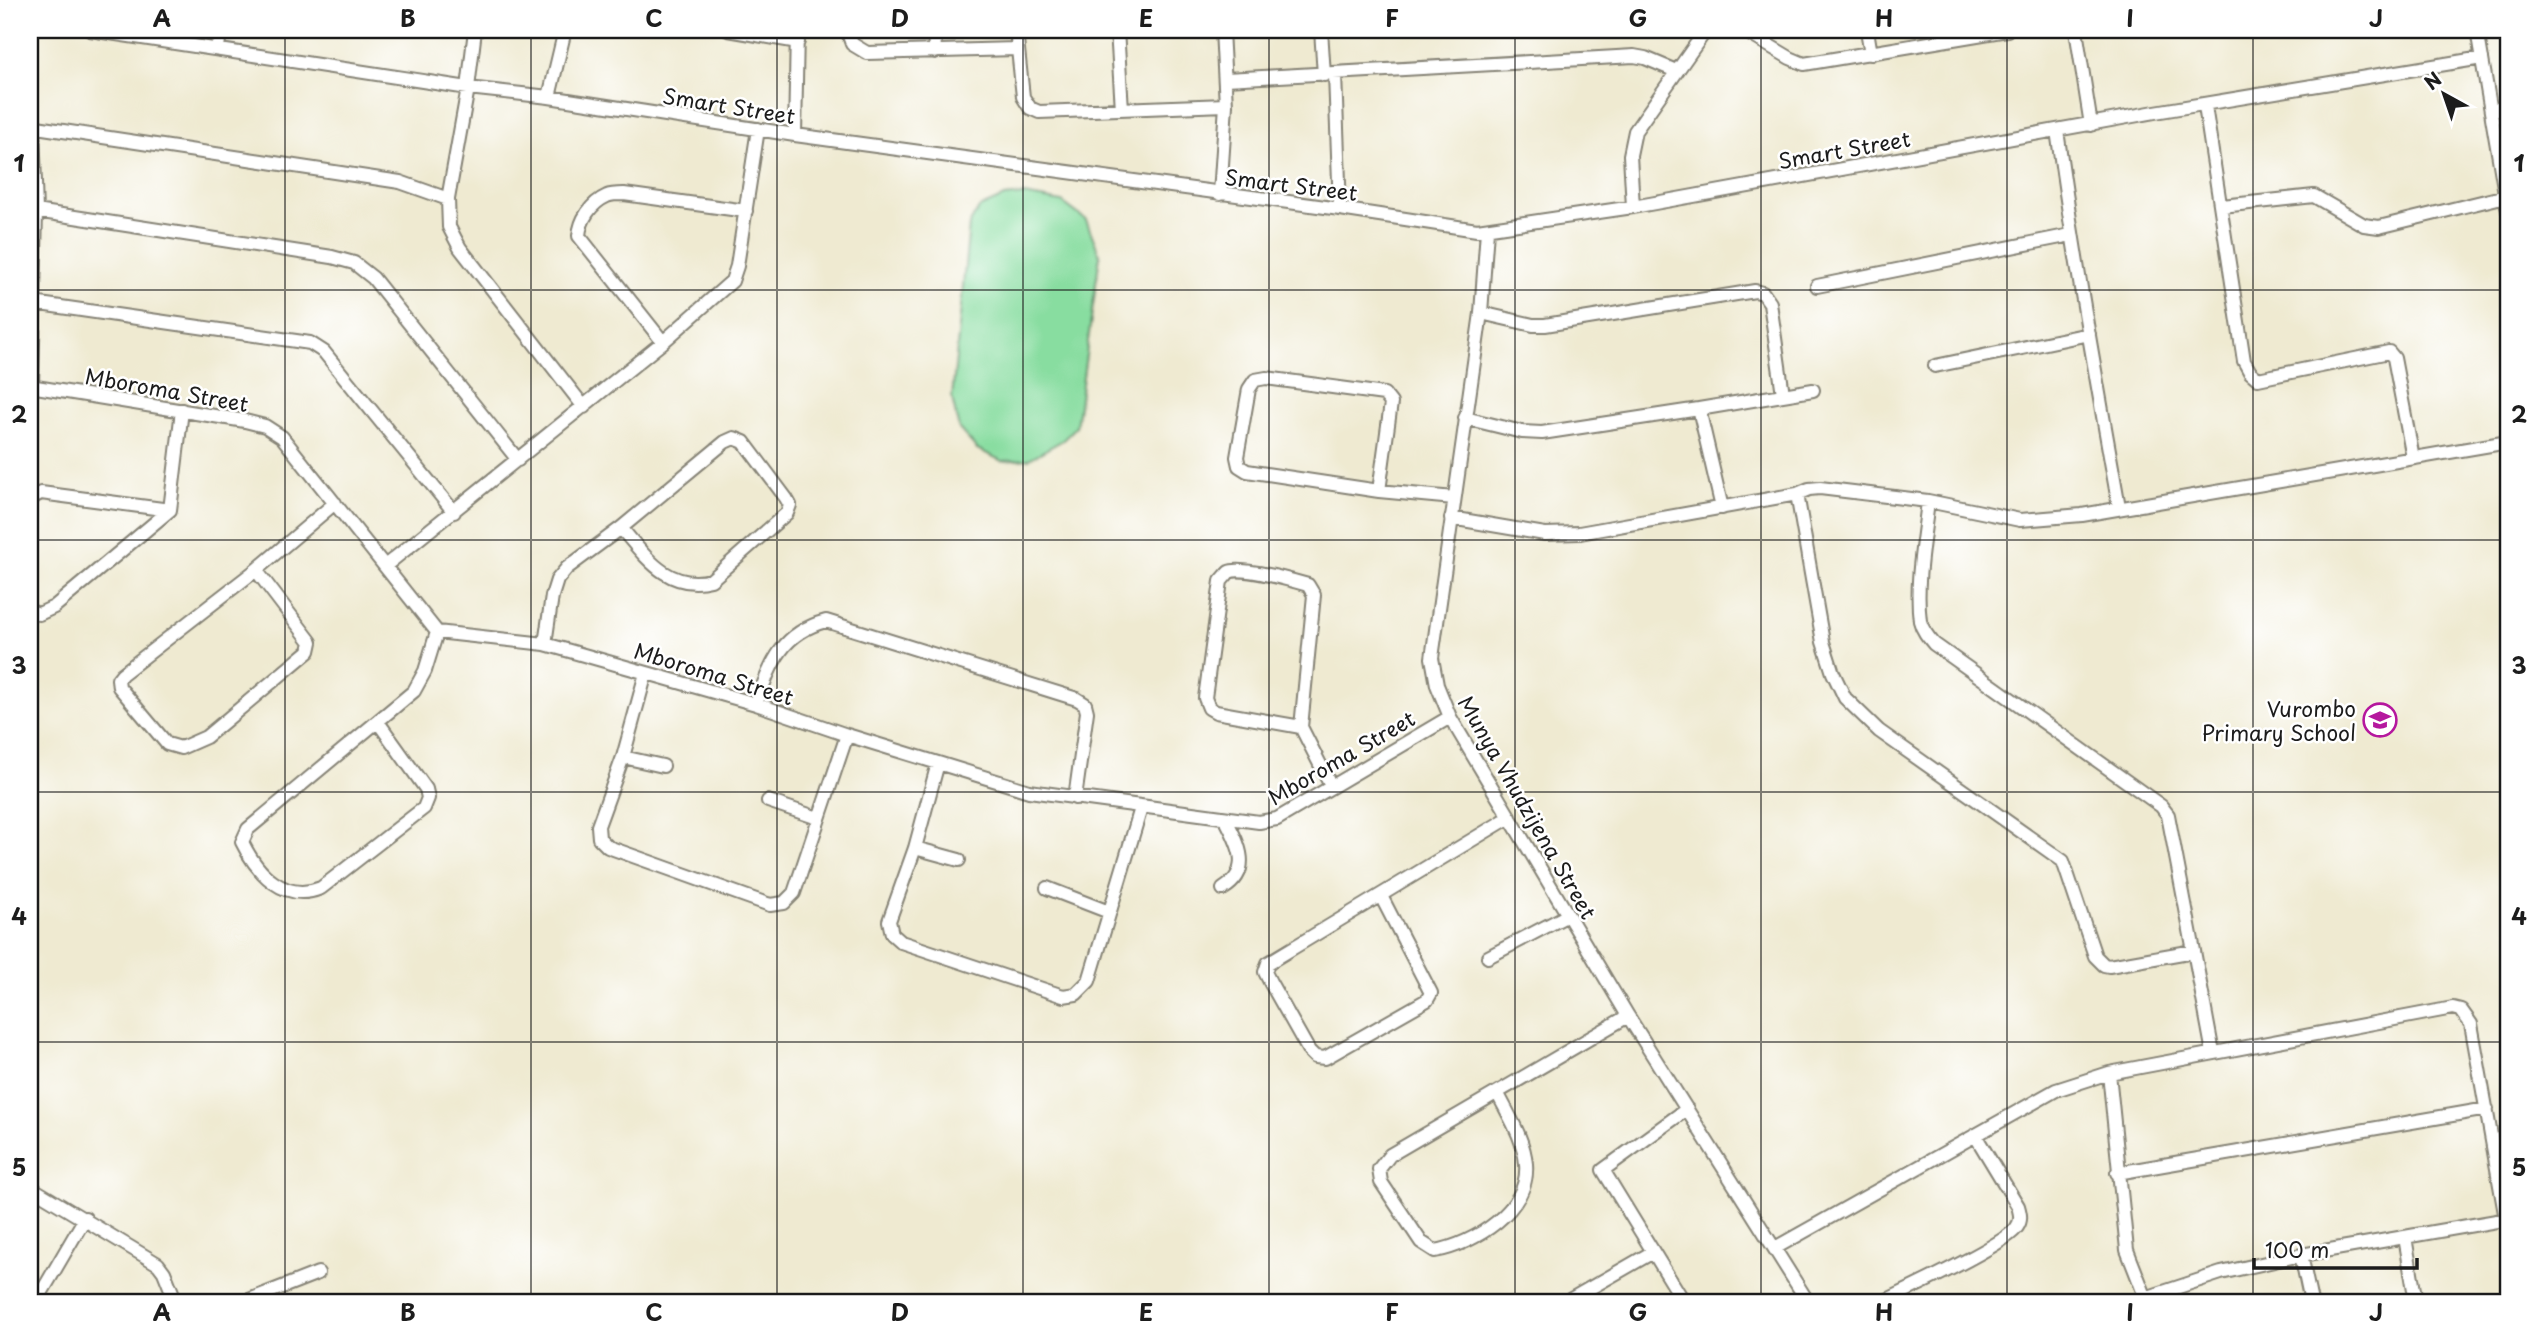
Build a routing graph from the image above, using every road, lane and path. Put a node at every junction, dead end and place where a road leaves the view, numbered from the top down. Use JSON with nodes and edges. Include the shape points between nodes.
{"nodes":[{"id":1,"x":90,"y":30,"type":"edge"},
{"id":2,"x":220,"y":30,"type":"edge"},
{"id":3,"x":475,"y":30,"type":"edge"},
{"id":4,"x":565,"y":30,"type":"edge"},
{"id":5,"x":728,"y":30,"type":"edge"},
{"id":6,"x":847,"y":30,"type":"edge"},
{"id":7,"x":934,"y":30,"type":"edge"},
{"id":8,"x":1016,"y":30,"type":"edge"},
{"id":9,"x":1117,"y":30,"type":"edge"},
{"id":10,"x":1222,"y":30,"type":"edge"},
{"id":11,"x":1321,"y":30,"type":"edge"},
{"id":12,"x":1706,"y":30,"type":"edge"},
{"id":13,"x":1743,"y":30,"type":"edge"},
{"id":14,"x":1867,"y":30,"type":"edge"},
{"id":15,"x":2007,"y":30,"type":"edge"},
{"id":16,"x":2076,"y":30,"type":"edge"},
{"id":17,"x":2477,"y":30,"type":"edge"},
{"id":18,"x":797,"y":36,"type":"edge"},
{"id":19,"x":218,"y":48,"type":"junction"},
{"id":20,"x":1016,"y":49,"type":"junction"},
{"id":21,"x":935,"y":52,"type":"junction"},
{"id":22,"x":1871,"y":54,"type":"junction"},
{"id":23,"x":2482,"y":58,"type":"junction"},
{"id":24,"x":1676,"y":71,"type":"junction"},
{"id":25,"x":1330,"y":75,"type":"junction"},
{"id":26,"x":1226,"y":79,"type":"junction"},
{"id":27,"x":468,"y":88,"type":"junction"},
{"id":28,"x":549,"y":97,"type":"junction"},
{"id":29,"x":1226,"y":105,"type":"junction"},
{"id":30,"x":2205,"y":106,"type":"junction"},
{"id":31,"x":2508,"y":107,"type":"edge"},
{"id":32,"x":1122,"y":109,"type":"junction"},
{"id":33,"x":2491,"y":110,"type":"junction"},
{"id":34,"x":2091,"y":125,"type":"junction"},
{"id":35,"x":31,"y":126,"type":"edge"},
{"id":36,"x":758,"y":129,"type":"junction"},
{"id":37,"x":2057,"y":131,"type":"junction"},
{"id":38,"x":795,"y":135,"type":"junction"},
{"id":39,"x":1220,"y":194,"type":"junction"},
{"id":40,"x":2506,"y":196,"type":"junction"},
{"id":41,"x":447,"y":199,"type":"junction"},
{"id":42,"x":2222,"y":206,"type":"junction"},
{"id":43,"x":1633,"y":207,"type":"junction"},
{"id":44,"x":1340,"y":209,"type":"junction"},
{"id":45,"x":36,"y":211,"type":"junction"},
{"id":46,"x":747,"y":211,"type":"junction"},
{"id":47,"x":2508,"y":211,"type":"edge"},
{"id":48,"x":1487,"y":230,"type":"junction"},
{"id":49,"x":2071,"y":235,"type":"junction"},
{"id":50,"x":1816,"y":285,"type":"dead end"},
{"id":51,"x":33,"y":303,"type":"junction"},
{"id":52,"x":1481,"y":313,"type":"junction"},
{"id":53,"x":2089,"y":334,"type":"junction"},
{"id":54,"x":663,"y":342,"type":"junction"},
{"id":55,"x":1935,"y":366,"type":"dead end"},
{"id":56,"x":31,"y":386,"type":"edge"},
{"id":57,"x":1813,"y":390,"type":"dead end"},
{"id":58,"x":1783,"y":394,"type":"junction"},
{"id":59,"x":584,"y":407,"type":"junction"},
{"id":60,"x":1699,"y":409,"type":"junction"},
{"id":61,"x":182,"y":410,"type":"junction"},
{"id":62,"x":1465,"y":418,"type":"junction"},
{"id":63,"x":2508,"y":442,"type":"edge"},
{"id":64,"x":2413,"y":458,"type":"junction"},
{"id":65,"x":518,"y":460,"type":"junction"},
{"id":66,"x":1379,"y":491,"type":"junction"},
{"id":67,"x":1797,"y":494,"type":"junction"},
{"id":68,"x":1454,"y":498,"type":"junction"},
{"id":69,"x":1928,"y":501,"type":"junction"},
{"id":70,"x":30,"y":503,"type":"edge"},
{"id":71,"x":335,"y":503,"type":"junction"},
{"id":72,"x":2119,"y":507,"type":"junction"},
{"id":73,"x":1722,"y":508,"type":"junction"},
{"id":74,"x":170,"y":510,"type":"junction"},
{"id":75,"x":454,"y":512,"type":"junction"},
{"id":76,"x":1451,"y":518,"type":"junction"},
{"id":77,"x":621,"y":528,"type":"junction"},
{"id":78,"x":385,"y":566,"type":"junction"},
{"id":79,"x":256,"y":570,"type":"junction"},
{"id":80,"x":30,"y":611,"type":"edge"},
{"id":81,"x":437,"y":632,"type":"junction"},
{"id":82,"x":545,"y":644,"type":"junction"},
{"id":83,"x":646,"y":673,"type":"junction"},
{"id":84,"x":756,"y":704,"type":"junction"},
{"id":85,"x":1450,"y":717,"type":"junction"},
{"id":86,"x":378,"y":722,"type":"junction"},
{"id":87,"x":1301,"y":727,"type":"junction"},
{"id":88,"x":847,"y":735,"type":"junction"},
{"id":89,"x":622,"y":757,"type":"junction"},
{"id":90,"x":938,"y":763,"type":"junction"},
{"id":91,"x":663,"y":766,"type":"dead end"},
{"id":92,"x":1331,"y":786,"type":"junction"},
{"id":93,"x":1076,"y":798,"type":"junction"},
{"id":94,"x":768,"y":801,"type":"dead end"},
{"id":95,"x":1141,"y":808,"type":"junction"},
{"id":96,"x":1510,"y":817,"type":"junction"},
{"id":97,"x":818,"y":818,"type":"junction"},
{"id":98,"x":1225,"y":818,"type":"junction"},
{"id":99,"x":915,"y":848,"type":"junction"},
{"id":100,"x":959,"y":860,"type":"dead end"},
{"id":101,"x":1047,"y":888,"type":"dead end"},
{"id":102,"x":1223,"y":889,"type":"dead end"},
{"id":103,"x":1381,"y":896,"type":"junction"},
{"id":104,"x":1109,"y":912,"type":"junction"},
{"id":105,"x":1568,"y":915,"type":"junction"},
{"id":106,"x":2194,"y":951,"type":"junction"},
{"id":107,"x":1488,"y":957,"type":"dead end"},
{"id":108,"x":1628,"y":1016,"type":"junction"},
{"id":109,"x":2213,"y":1054,"type":"junction"},
{"id":110,"x":2109,"y":1073,"type":"junction"},
{"id":111,"x":1498,"y":1094,"type":"junction"},
{"id":112,"x":1687,"y":1109,"type":"junction"},
{"id":113,"x":2487,"y":1109,"type":"junction"},
{"id":114,"x":1975,"y":1135,"type":"junction"},
{"id":115,"x":2117,"y":1173,"type":"junction"},
{"id":116,"x":30,"y":1187,"type":"edge"},
{"id":117,"x":85,"y":1218,"type":"junction"},
{"id":118,"x":2507,"y":1219,"type":"edge"},
{"id":119,"x":2405,"y":1237,"type":"junction"},
{"id":120,"x":1775,"y":1248,"type":"junction"},
{"id":121,"x":1653,"y":1252,"type":"junction"},
{"id":122,"x":2301,"y":1255,"type":"junction"},
{"id":123,"x":318,"y":1273,"type":"dead end"},
{"id":124,"x":2145,"y":1296,"type":"junction"},
{"id":125,"x":36,"y":1302,"type":"edge"},
{"id":126,"x":176,"y":1302,"type":"edge"},
{"id":127,"x":244,"y":1302,"type":"edge"},
{"id":128,"x":1566,"y":1302,"type":"edge"},
{"id":129,"x":1684,"y":1302,"type":"edge"},
{"id":130,"x":1808,"y":1302,"type":"edge"},
{"id":131,"x":1883,"y":1302,"type":"edge"},
{"id":132,"x":2133,"y":1302,"type":"edge"},
{"id":133,"x":2311,"y":1302,"type":"edge"},
{"id":134,"x":2416,"y":1302,"type":"edge"}],
"edges":[{"from":1,"to":19,"type":"street","name":"Smart Street"},
{"from":2,"to":19,"type":"street"},
{"from":3,"to":27,"type":"street"},
{"from":4,"to":28,"type":"street"},
{"from":5,"to":18,"type":"street"},
{"from":6,"to":21,"type":"street","via":[[852,44],[867,53]]},
{"from":7,"to":21,"type":"street"},
{"from":8,"to":20,"type":"street"},
{"from":9,"to":32,"type":"street"},
{"from":10,"to":26,"type":"street"},
{"from":11,"to":25,"type":"street"},
{"from":12,"to":24,"type":"street"},
{"from":13,"to":22,"type":"street","via":[[1804,64]]},
{"from":14,"to":22,"type":"street"},
{"from":15,"to":22,"type":"street"},
{"from":16,"to":34,"type":"street"},
{"from":17,"to":23,"type":"street"},
{"from":18,"to":38,"type":"street"},
{"from":19,"to":27,"type":"street","name":"Smart Street"},
{"from":20,"to":21,"type":"street"},
{"from":20,"to":32,"type":"street","via":[[1023,97],[1030,108],[1039,112]]},
{"from":23,"to":30,"type":"street","name":"Smart Street"},
{"from":23,"to":33,"type":"street"},
{"from":24,"to":25,"type":"street","via":[[1634,56]]},
{"from":24,"to":43,"type":"street","via":[[1635,131],[1630,155]]},
{"from":25,"to":26,"type":"street"},
{"from":25,"to":44,"type":"street"},
{"from":26,"to":29,"type":"street"},
{"from":27,"to":28,"type":"street","name":"Smart Street"},
{"from":27,"to":41,"type":"street"},
{"from":28,"to":36,"type":"street","name":"Smart Street"},
{"from":29,"to":32,"type":"street"},
{"from":29,"to":39,"type":"street"},
{"from":30,"to":34,"type":"street","name":"Smart Street"},
{"from":30,"to":42,"type":"street"},
{"from":31,"to":33,"type":"street"},
{"from":33,"to":40,"type":"street"},
{"from":34,"to":37,"type":"street","name":"Smart Street"},
{"from":35,"to":41,"type":"street","via":[[400,181]]},
{"from":35,"to":45,"type":"street"},
{"from":36,"to":38,"type":"street","name":"Smart Street"},
{"from":36,"to":46,"type":"street"},
{"from":37,"to":43,"type":"street","name":"Smart Street"},
{"from":37,"to":49,"type":"street"},
{"from":38,"to":39,"type":"street","name":"Smart Street"},
{"from":39,"to":44,"type":"street","name":"Smart Street"},
{"from":40,"to":42,"type":"street","via":[[2379,228],[2364,225],[2314,196]]},
{"from":40,"to":47,"type":"street"},
{"from":41,"to":59,"type":"street","via":[[449,227],[460,248]]},
{"from":42,"to":64,"type":"street","via":[[2244,361],[2250,372],[2258,379],[2389,352],[2395,358]]},
{"from":43,"to":48,"type":"street","name":"Smart Street"},
{"from":44,"to":48,"type":"street","name":"Smart Street"},
{"from":45,"to":51,"type":"street"},
{"from":45,"to":65,"type":"street","via":[[354,263],[373,278]]},
{"from":46,"to":54,"type":"street","via":[[732,281]]},
{"from":46,"to":54,"type":"street","via":[[624,194],[607,196],[580,223],[579,236]]},
{"from":48,"to":52,"type":"street","name":"Munya Vhudzijena Street"},
{"from":49,"to":50,"type":"street"},
{"from":49,"to":53,"type":"street"},
{"from":51,"to":56,"type":"street"},
{"from":51,"to":75,"type":"street","via":[[310,343],[324,352]]},
{"from":52,"to":58,"type":"street","via":[[1545,325],[1763,293],[1770,303]]},
{"from":52,"to":62,"type":"street","name":"Munya Vhudzijena Street"},
{"from":53,"to":55,"type":"street"},
{"from":53,"to":72,"type":"street"},
{"from":54,"to":59,"type":"street"},
{"from":56,"to":61,"type":"street","name":"Mboroma Street"},
{"from":57,"to":58,"type":"street"},
{"from":58,"to":60,"type":"street"},
{"from":59,"to":65,"type":"street"},
{"from":60,"to":62,"type":"street","via":[[1542,433]]},
{"from":60,"to":73,"type":"street"},
{"from":61,"to":71,"type":"street","name":"Mboroma Street","via":[[265,426],[282,437]]},
{"from":61,"to":74,"type":"street"},
{"from":62,"to":68,"type":"street","name":"Munya Vhudzijena Street"},
{"from":63,"to":64,"type":"street"},
{"from":64,"to":72,"type":"street"},
{"from":65,"to":75,"type":"street"},
{"from":66,"to":66,"type":"street","via":[[1247,471],[1239,466],[1249,389],[1255,380],[1384,394],[1391,403]]},
{"from":66,"to":68,"type":"street"},
{"from":67,"to":69,"type":"street","via":[[1821,488]]},
{"from":67,"to":73,"type":"street"},
{"from":67,"to":106,"type":"street","via":[[1824,642],[1845,698],[1879,730],[2063,861],[2095,956],[2104,965]]},
{"from":68,"to":76,"type":"street","name":"Munya Vhudzijena Street"},
{"from":69,"to":72,"type":"street","via":[[2025,520]]},
{"from":69,"to":106,"type":"street","via":[[1920,582],[1920,622],[1925,634],[2161,806],[2168,815]]},
{"from":70,"to":74,"type":"street","via":[[41,493]]},
{"from":71,"to":78,"type":"street","name":"Mboroma Street"},
{"from":71,"to":79,"type":"street"},
{"from":73,"to":76,"type":"street","via":[[1615,528],[1545,534]]},
{"from":74,"to":80,"type":"street","via":[[54,607],[39,614]]},
{"from":75,"to":78,"type":"street"},
{"from":76,"to":85,"type":"street","name":"Munya Vhudzijena Street","via":[[1432,658]]},
{"from":77,"to":77,"type":"street","via":[[734,438],[744,442],[790,505],[787,513],[711,580],[697,583],[656,569]]},
{"from":77,"to":82,"type":"street","via":[[557,580]]},
{"from":78,"to":81,"type":"street","name":"Mboroma Street"},
{"from":79,"to":79,"type":"street","via":[[118,679],[119,687],[167,744],[181,748],[206,737],[309,651],[311,642]]},
{"from":81,"to":82,"type":"street","name":"Mboroma Street"},
{"from":81,"to":86,"type":"street","via":[[420,682]]},
{"from":82,"to":83,"type":"street","name":"Mboroma Street"},
{"from":83,"to":84,"type":"street","name":"Mboroma Street"},
{"from":83,"to":89,"type":"street"},
{"from":84,"to":88,"type":"street","name":"Mboroma Street"},
{"from":84,"to":93,"type":"street","via":[[781,648],[814,624],[827,621],[1085,704]]},
{"from":85,"to":92,"type":"street","name":"Mboroma Street"},
{"from":85,"to":96,"type":"street","name":"Munya Vhudzijena Street"},
{"from":86,"to":86,"type":"street","via":[[248,829],[242,842],[272,883],[284,890],[321,888],[424,808],[426,789]]},
{"from":87,"to":87,"type":"street","via":[[1314,595],[1308,585],[1298,582],[1238,570],[1227,573],[1221,581],[1206,685],[1209,708]]},
{"from":87,"to":92,"type":"street"},
{"from":88,"to":90,"type":"street","name":"Mboroma Street"},
{"from":88,"to":97,"type":"street"},
{"from":89,"to":91,"type":"street"},
{"from":89,"to":97,"type":"street","via":[[598,826],[608,847],[770,905],[784,903],[794,893]]},
{"from":90,"to":93,"type":"street","name":"Mboroma Street","via":[[1029,790]]},
{"from":90,"to":99,"type":"street"},
{"from":92,"to":98,"type":"street","name":"Mboroma Street","via":[[1277,819]]},
{"from":93,"to":95,"type":"street","name":"Mboroma Street"},
{"from":94,"to":97,"type":"street"},
{"from":95,"to":98,"type":"street","name":"Mboroma Street"},
{"from":95,"to":104,"type":"street"},
{"from":96,"to":103,"type":"street"},
{"from":96,"to":105,"type":"street","name":"Munya Vhudzijena Street"},
{"from":98,"to":102,"type":"street","via":[[1238,845],[1241,867],[1235,882]]},
{"from":99,"to":100,"type":"street"},
{"from":99,"to":104,"type":"street","via":[[889,921],[892,934],[901,942],[1063,996],[1076,994],[1089,981]]},
{"from":101,"to":104,"type":"street"},
{"from":103,"to":103,"type":"street","via":[[1268,963],[1265,972],[1315,1058],[1325,1058],[1427,1000],[1431,993]]},
{"from":105,"to":107,"type":"street"},
{"from":105,"to":108,"type":"street","name":"Munya Vhudzijena Street"},
{"from":106,"to":109,"type":"street"},
{"from":108,"to":111,"type":"street"},
{"from":108,"to":112,"type":"street","name":"Munya Vhudzijena Street"},
{"from":109,"to":110,"type":"street"},
{"from":109,"to":113,"type":"street","via":[[2453,1008],[2461,1010],[2471,1024]]},
{"from":110,"to":114,"type":"street","via":[[2056,1090]]},
{"from":110,"to":115,"type":"street"},
{"from":111,"to":111,"type":"street","via":[[1390,1155],[1379,1168],[1381,1182],[1421,1242],[1435,1251],[1483,1233],[1510,1211],[1521,1190],[1527,1167],[1522,1143]]},
{"from":112,"to":120,"type":"street","name":"Munya Vhudzijena Street"},
{"from":112,"to":121,"type":"street","via":[[1603,1170]]},
{"from":113,"to":115,"type":"street"},
{"from":113,"to":118,"type":"street"},
{"from":114,"to":120,"type":"street"},
{"from":114,"to":131,"type":"street","via":[[2018,1206],[2019,1225],[1998,1242]]},
{"from":115,"to":124,"type":"street","via":[[2127,1250]]},
{"from":116,"to":117,"type":"street"},
{"from":117,"to":125,"type":"street"},
{"from":117,"to":126,"type":"street","via":[[158,1264]]},
{"from":118,"to":119,"type":"street"},
{"from":119,"to":122,"type":"street"},
{"from":119,"to":134,"type":"street"},
{"from":120,"to":130,"type":"street","name":"Munya Vhudzijena Street"},
{"from":121,"to":128,"type":"street"},
{"from":121,"to":129,"type":"street"},
{"from":122,"to":124,"type":"street"},
{"from":122,"to":133,"type":"street"},
{"from":123,"to":127,"type":"street"},
{"from":124,"to":132,"type":"street"}]}
